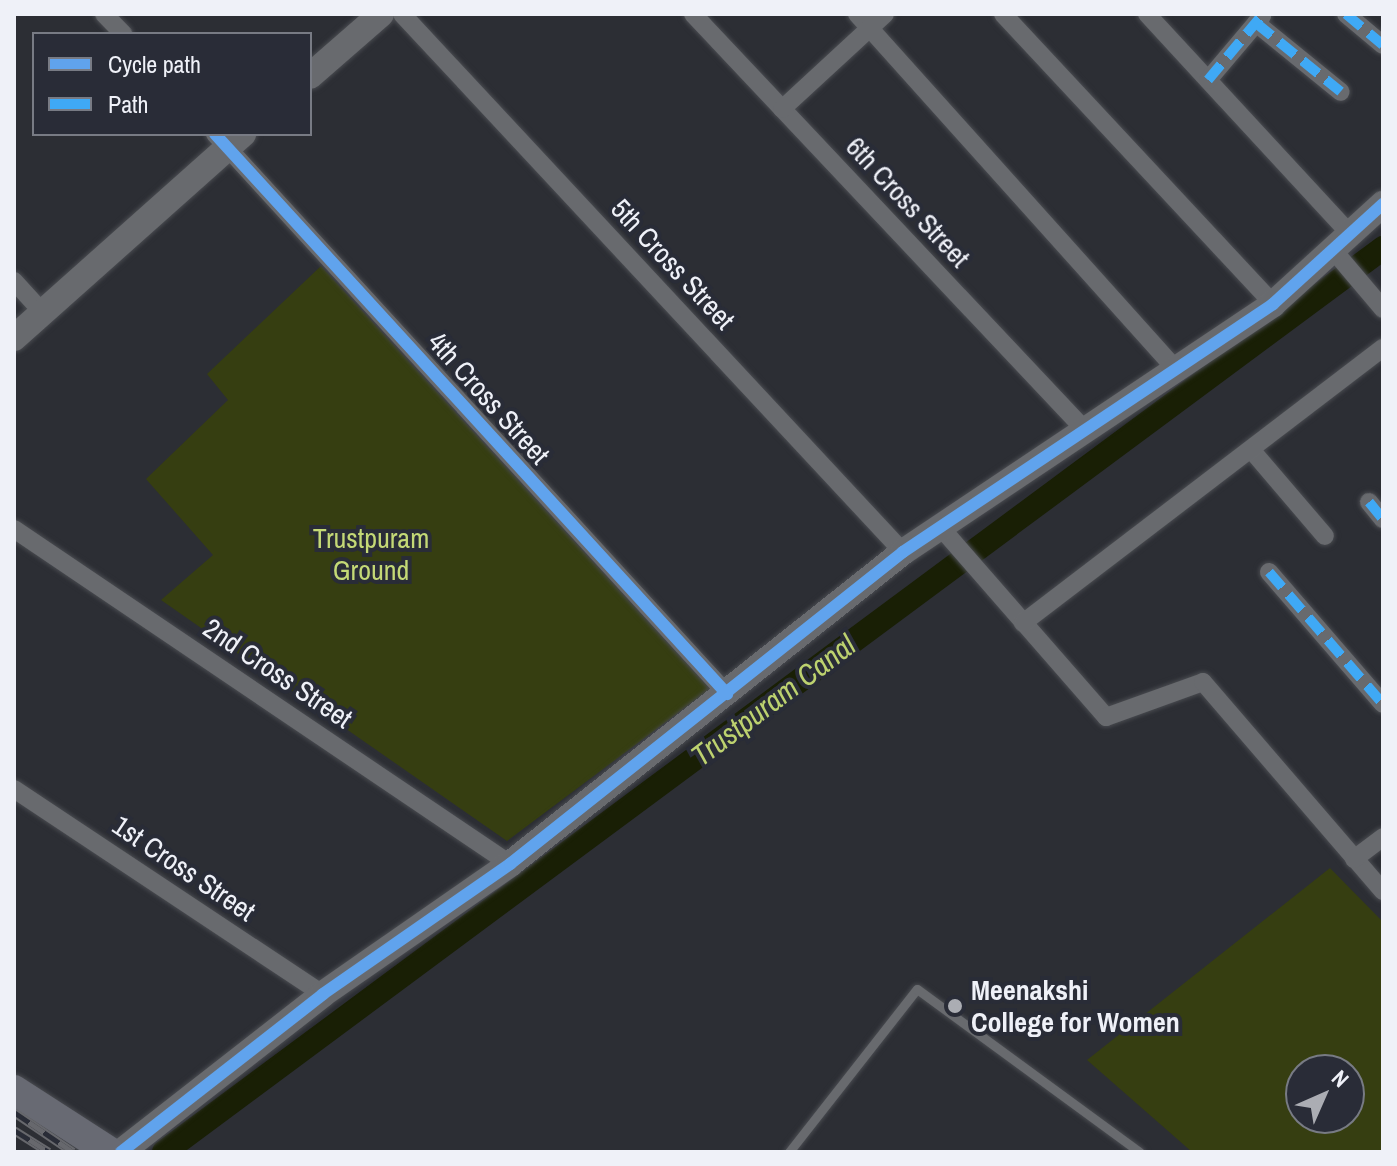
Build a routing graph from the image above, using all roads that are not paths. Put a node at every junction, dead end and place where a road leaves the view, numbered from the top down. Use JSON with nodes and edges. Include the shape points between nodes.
{"nodes":[{"id":1,"x":104,"y":14,"type":"edge"},
{"id":2,"x":381,"y":14,"type":"edge"},
{"id":3,"x":402,"y":14,"type":"edge"},
{"id":4,"x":693,"y":14,"type":"edge"},
{"id":5,"x":885,"y":14,"type":"edge"},
{"id":6,"x":1003,"y":14,"type":"edge"},
{"id":7,"x":1147,"y":14,"type":"edge"},
{"id":8,"x":1346,"y":14,"type":"edge"},
{"id":9,"x":1260,"y":18,"type":"edge"},
{"id":10,"x":864,"y":21,"type":"edge"},
{"id":11,"x":121,"y":32,"type":"edge"},
{"id":12,"x":1383,"y":45,"type":"edge"},
{"id":13,"x":312,"y":74,"type":"edge"},
{"id":14,"x":1208,"y":80,"type":"junction"},
{"id":15,"x":1341,"y":92,"type":"dead end"},
{"id":16,"x":782,"y":109,"type":"junction"},
{"id":17,"x":229,"y":139,"type":"edge"},
{"id":18,"x":1383,"y":204,"type":"edge"},
{"id":19,"x":1342,"y":243,"type":"junction"},
{"id":20,"x":14,"y":281,"type":"edge"},
{"id":21,"x":1273,"y":304,"type":"junction"},
{"id":22,"x":1379,"y":304,"type":"edge"},
{"id":23,"x":44,"y":314,"type":"junction"},
{"id":24,"x":14,"y":338,"type":"edge"},
{"id":25,"x":1383,"y":348,"type":"edge"},
{"id":26,"x":1178,"y":372,"type":"junction"},
{"id":27,"x":1083,"y":428,"type":"junction"},
{"id":28,"x":1254,"y":453,"type":"junction"},
{"id":29,"x":1369,"y":502,"type":"dead end"},
{"id":30,"x":1383,"y":519,"type":"edge"},
{"id":31,"x":14,"y":529,"type":"edge"},
{"id":32,"x":943,"y":530,"type":"junction"},
{"id":33,"x":1325,"y":536,"type":"dead end"},
{"id":34,"x":903,"y":552,"type":"junction"},
{"id":35,"x":1269,"y":572,"type":"dead end"},
{"id":36,"x":1023,"y":623,"type":"junction"},
{"id":37,"x":727,"y":694,"type":"junction"},
{"id":38,"x":1383,"y":704,"type":"edge"},
{"id":39,"x":14,"y":789,"type":"edge"},
{"id":40,"x":1383,"y":837,"type":"edge"},
{"id":41,"x":1354,"y":859,"type":"junction"},
{"id":42,"x":510,"y":864,"type":"junction"},
{"id":43,"x":1383,"y":891,"type":"edge"},
{"id":44,"x":323,"y":994,"type":"junction"},
{"id":45,"x":14,"y":1090,"type":"edge"},
{"id":46,"x":110,"y":1152,"type":"edge"},
{"id":47,"x":121,"y":1152,"type":"edge"},
{"id":48,"x":789,"y":1152,"type":"edge"},
{"id":49,"x":1140,"y":1152,"type":"edge"}],
"edges":[{"from":1,"to":11,"type":"street"},
{"from":2,"to":13,"type":"street"},
{"from":3,"to":34,"type":"street","name":"5th Cross Street"},
{"from":4,"to":16,"type":"street","name":"6th Cross Street"},
{"from":5,"to":10,"type":"street"},
{"from":6,"to":21,"type":"street"},
{"from":7,"to":14,"type":"street"},
{"from":8,"to":12,"type":"street"},
{"from":9,"to":14,"type":"street"},
{"from":9,"to":15,"type":"street"},
{"from":10,"to":16,"type":"street"},
{"from":10,"to":26,"type":"street"},
{"from":14,"to":19,"type":"street"},
{"from":16,"to":27,"type":"street","name":"6th Cross Street"},
{"from":17,"to":23,"type":"street"},
{"from":17,"to":37,"type":"street","name":"4th Cross Street"},
{"from":18,"to":19,"type":"street"},
{"from":19,"to":21,"type":"street"},
{"from":19,"to":22,"type":"street"},
{"from":20,"to":23,"type":"street"},
{"from":21,"to":26,"type":"street"},
{"from":23,"to":24,"type":"street"},
{"from":25,"to":28,"type":"street"},
{"from":26,"to":27,"type":"street"},
{"from":27,"to":32,"type":"street"},
{"from":28,"to":33,"type":"street"},
{"from":28,"to":36,"type":"street"},
{"from":29,"to":30,"type":"street"},
{"from":31,"to":42,"type":"street","name":"2nd Cross Street"},
{"from":32,"to":34,"type":"street"},
{"from":32,"to":36,"type":"street"},
{"from":34,"to":37,"type":"street"},
{"from":35,"to":38,"type":"street"},
{"from":36,"to":41,"type":"street","via":[[1106,717],[1203,682]]},
{"from":37,"to":42,"type":"street"},
{"from":39,"to":44,"type":"street","name":"1st Cross Street"},
{"from":40,"to":41,"type":"street"},
{"from":41,"to":43,"type":"street"},
{"from":42,"to":44,"type":"street"},
{"from":44,"to":47,"type":"street"},
{"from":45,"to":46,"type":"main road"},
{"from":48,"to":49,"type":"lane","via":[[917,989]]}]}
